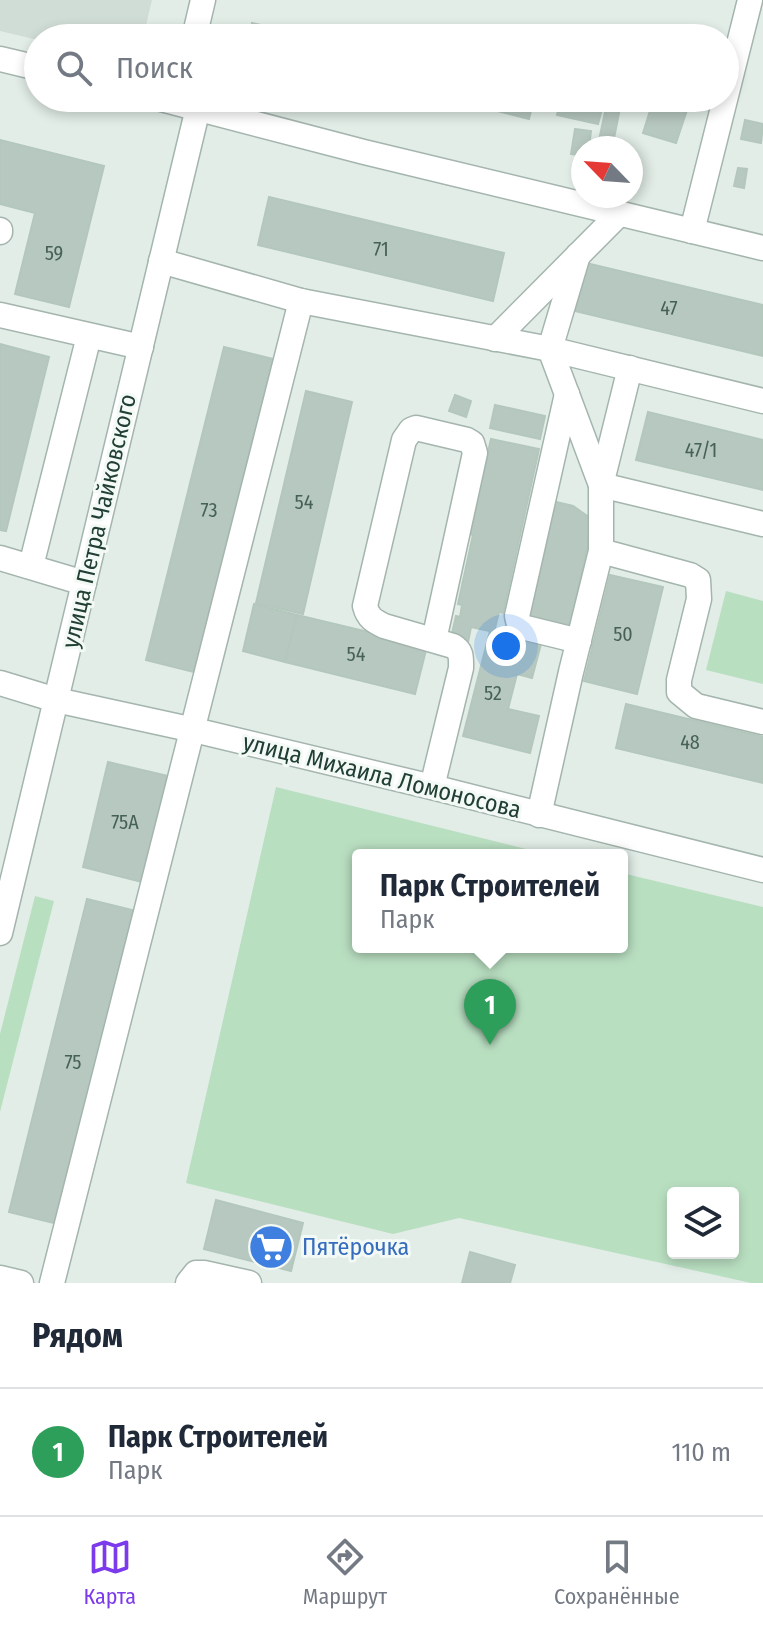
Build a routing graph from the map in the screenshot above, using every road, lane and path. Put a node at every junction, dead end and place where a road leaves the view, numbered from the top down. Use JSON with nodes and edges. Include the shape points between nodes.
{"nodes":[{"id":1,"x":203,"y":0,"type":"edge"},
{"id":2,"x":750,"y":0,"type":"edge"},
{"id":3,"x":197,"y":24,"type":"edge"},
{"id":4,"x":739,"y":44,"type":"edge"},
{"id":5,"x":0,"y":59,"type":"edge"},
{"id":6,"x":24,"y":65,"type":"edge"},
{"id":7,"x":178,"y":112,"type":"edge"},
{"id":8,"x":216,"y":112,"type":"edge"},
{"id":9,"x":722,"y":112,"type":"edge"},
{"id":10,"x":619,"y":214,"type":"junction"},
{"id":11,"x":692,"y":231,"type":"junction"},
{"id":12,"x":763,"y":248,"type":"edge"},
{"id":13,"x":578,"y":255,"type":"junction"},
{"id":14,"x":161,"y":261,"type":"junction"},
{"id":15,"x":301,"y":301,"type":"junction"},
{"id":16,"x":0,"y":315,"type":"edge"},
{"id":17,"x":89,"y":336,"type":"junction"},
{"id":18,"x":495,"y":339,"type":"junction"},
{"id":19,"x":141,"y":347,"type":"junction"},
{"id":20,"x":550,"y":349,"type":"junction"},
{"id":21,"x":630,"y":368,"type":"junction"},
{"id":22,"x":567,"y":394,"type":"junction"},
{"id":23,"x":763,"y":401,"type":"edge"},
{"id":24,"x":601,"y":485,"type":"junction"},
{"id":25,"x":763,"y":524,"type":"edge"},
{"id":26,"x":601,"y":551,"type":"junction"},
{"id":27,"x":0,"y":558,"type":"edge"},
{"id":28,"x":31,"y":566,"type":"junction"},
{"id":29,"x":84,"y":583,"type":"junction"},
{"id":30,"x":434,"y":640,"type":"junction"},
{"id":31,"x":579,"y":641,"type":"junction"},
{"id":32,"x":1,"y":688,"type":"edge"},
{"id":33,"x":56,"y":700,"type":"junction"},
{"id":34,"x":763,"y":722,"type":"edge"},
{"id":35,"x":194,"y":730,"type":"junction"},
{"id":36,"x":432,"y":787,"type":"junction"},
{"id":37,"x":539,"y":815,"type":"junction"},
{"id":38,"x":763,"y":870,"type":"edge"},
{"id":39,"x":0,"y":933,"type":"edge"},
{"id":40,"x":0,"y":1278,"type":"edge"},
{"id":41,"x":21,"y":1283,"type":"edge"},
{"id":42,"x":52,"y":1283,"type":"edge"},
{"id":43,"x":188,"y":1283,"type":"edge"},
{"id":44,"x":249,"y":1283,"type":"edge"}],
"edges":[{"from":1,"to":3,"type":"street"},
{"from":2,"to":4,"type":"street"},
{"from":5,"to":6,"type":"street"},
{"from":7,"to":14,"type":"street","name":"улица Петра Чайковского"},
{"from":8,"to":10,"type":"street"},
{"from":9,"to":11,"type":"street"},
{"from":10,"to":11,"type":"street"},
{"from":10,"to":13,"type":"street"},
{"from":11,"to":12,"type":"street"},
{"from":13,"to":18,"type":"street"},
{"from":13,"to":20,"type":"street"},
{"from":14,"to":15,"type":"street"},
{"from":14,"to":19,"type":"street","name":"улица Петра Чайковского"},
{"from":15,"to":18,"type":"street"},
{"from":15,"to":35,"type":"street"},
{"from":16,"to":17,"type":"street"},
{"from":17,"to":19,"type":"street"},
{"from":17,"to":28,"type":"street"},
{"from":18,"to":20,"type":"street"},
{"from":19,"to":29,"type":"street","name":"улица Петра Чайковского"},
{"from":20,"to":21,"type":"street"},
{"from":20,"to":22,"type":"street"},
{"from":21,"to":23,"type":"street"},
{"from":21,"to":24,"type":"street"},
{"from":22,"to":24,"type":"street"},
{"from":22,"to":31,"type":"street","via":[[517,616],[522,627]]},
{"from":24,"to":25,"type":"street"},
{"from":24,"to":26,"type":"street"},
{"from":26,"to":31,"type":"street"},
{"from":26,"to":34,"type":"street","via":[[698,580],[699,599],[679,692],[696,706]]},
{"from":27,"to":28,"type":"street"},
{"from":28,"to":29,"type":"street"},
{"from":29,"to":33,"type":"street","name":"улица Петра Чайковского"},
{"from":30,"to":30,"type":"street","via":[[376,622],[365,606],[404,440],[416,428],[467,440],[475,453]]},
{"from":30,"to":36,"type":"street","via":[[453,646],[462,656]]},
{"from":31,"to":37,"type":"street"},
{"from":32,"to":33,"type":"street","name":"улица Михаила Ломоносова"},
{"from":33,"to":35,"type":"street","name":"улица Михаила Ломоносова"},
{"from":33,"to":39,"type":"street","name":"улица Петра Чайковского"},
{"from":35,"to":36,"type":"street","name":"улица Михаила Ломоносова"},
{"from":35,"to":42,"type":"street"},
{"from":36,"to":37,"type":"street","name":"улица Михаила Ломоносова"},
{"from":37,"to":38,"type":"street","name":"улица Михаила Ломоносова"},
{"from":40,"to":41,"type":"street"},
{"from":43,"to":44,"type":"street","via":[[196,1273]]}]}
